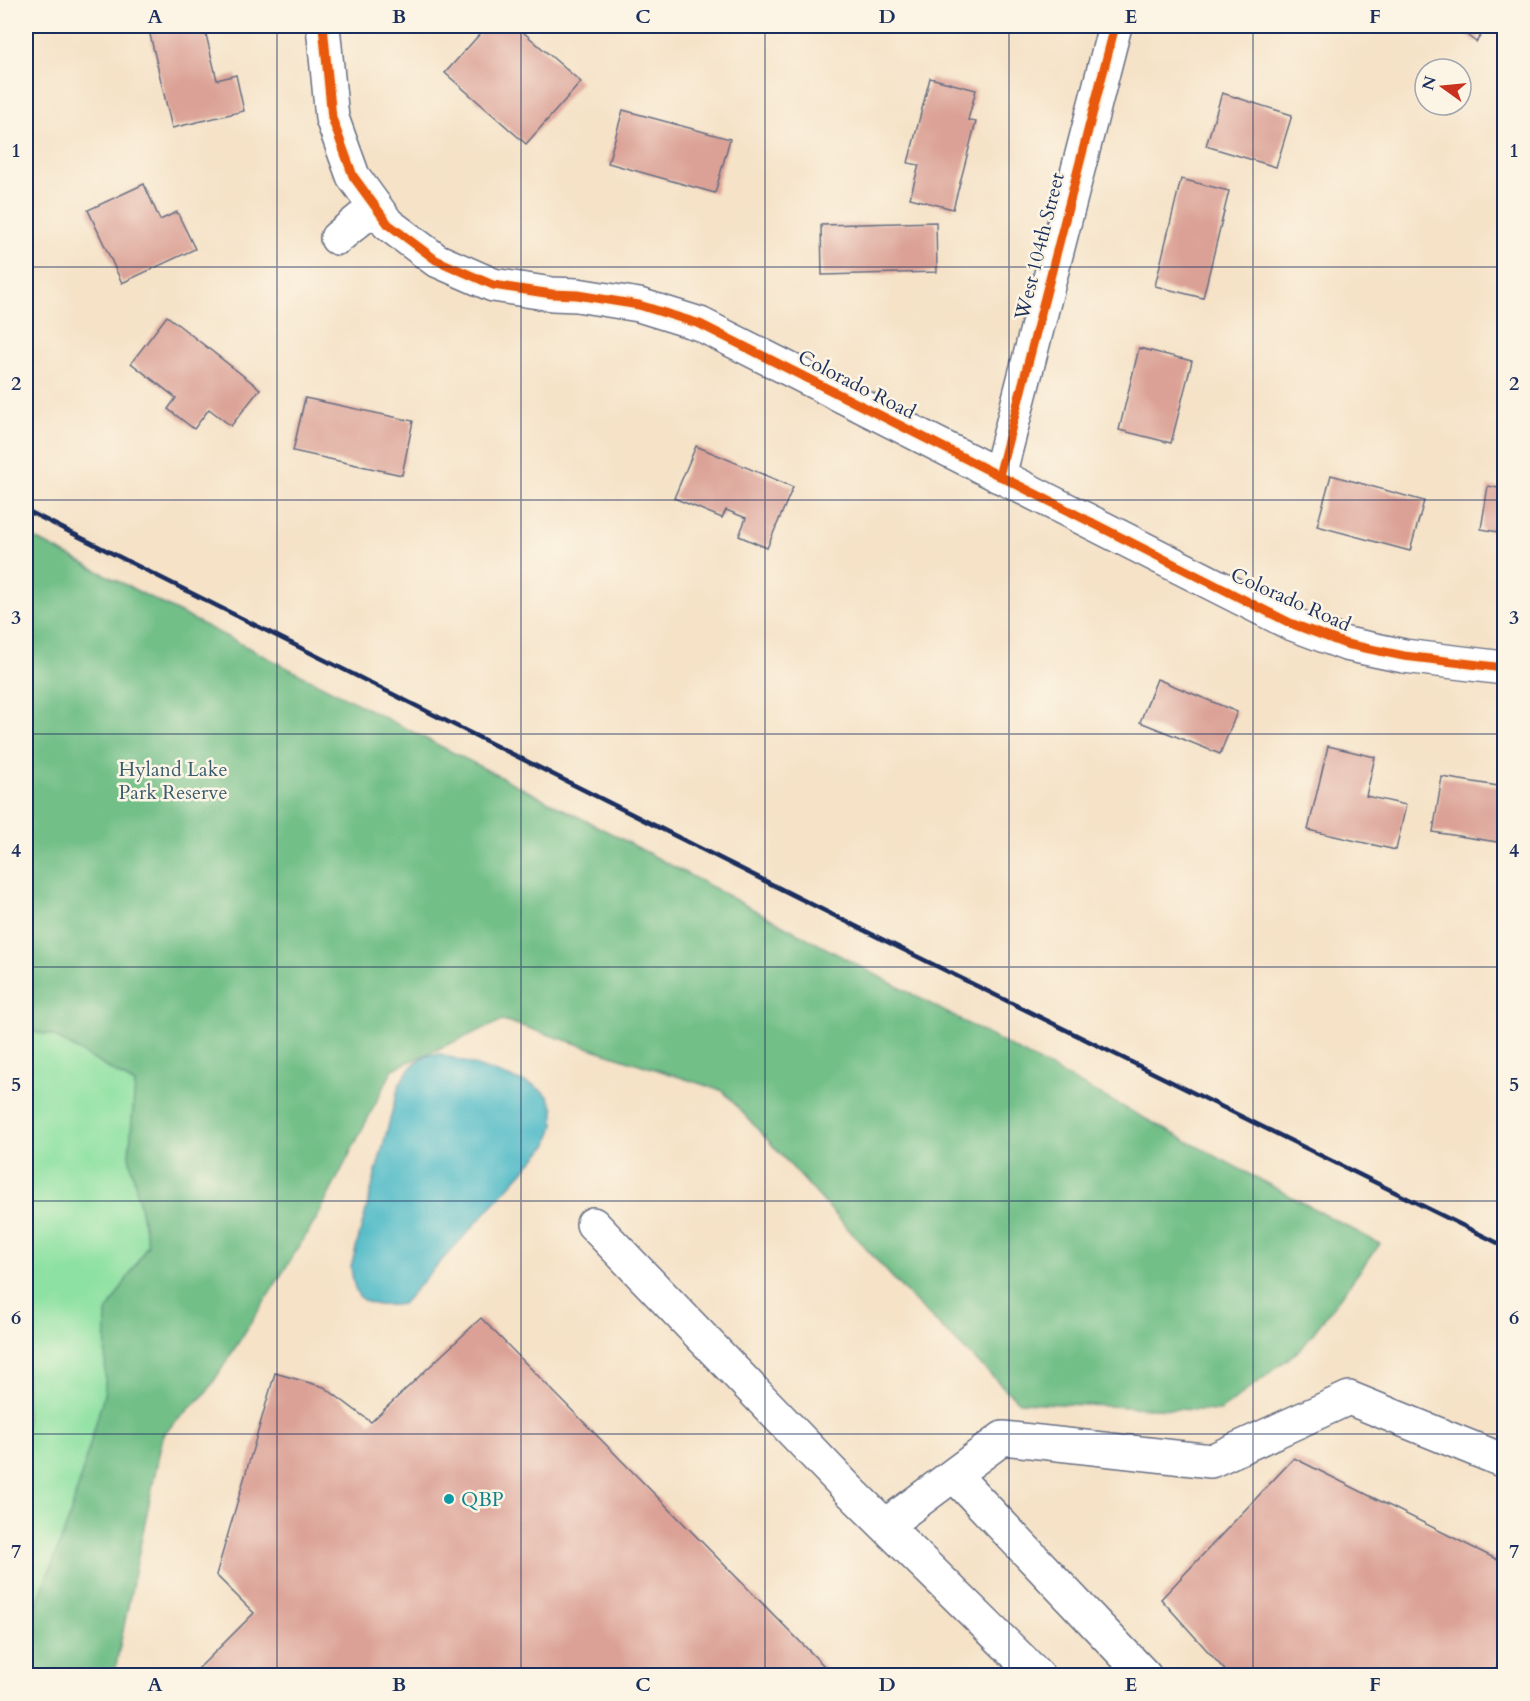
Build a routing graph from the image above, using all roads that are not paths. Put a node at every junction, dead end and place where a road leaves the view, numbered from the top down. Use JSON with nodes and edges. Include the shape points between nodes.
{"nodes":[{"id":1,"x":323,"y":26,"type":"edge"},
{"id":2,"x":1115,"y":26,"type":"edge"},
{"id":3,"x":375,"y":207,"type":"junction"},
{"id":4,"x":337,"y":238,"type":"dead end"},
{"id":5,"x":999,"y":476,"type":"junction"},
{"id":6,"x":1504,"y":668,"type":"edge"},
{"id":7,"x":593,"y":1224,"type":"dead end"},
{"id":8,"x":1504,"y":1461,"type":"edge"},
{"id":9,"x":954,"y":1475,"type":"junction"},
{"id":10,"x":886,"y":1526,"type":"junction"},
{"id":11,"x":1038,"y":1676,"type":"edge"},
{"id":12,"x":1145,"y":1676,"type":"edge"}],
"edges":[{"from":1,"to":3,"type":"street","name":"Colorado Road","via":[[332,118],[353,176]]},
{"from":2,"to":5,"type":"street","name":"West 104th Street"},
{"from":3,"to":4,"type":"street"},
{"from":3,"to":5,"type":"street","name":"Colorado Road","via":[[388,224],[436,260],[493,285],[639,305],[700,324]]},
{"from":5,"to":6,"type":"street","name":"Colorado Road","via":[[1290,623],[1346,644],[1404,656]]},
{"from":7,"to":10,"type":"street"},
{"from":8,"to":9,"type":"street","via":[[1349,1398],[1211,1461],[1003,1438]]},
{"from":9,"to":10,"type":"street"},
{"from":9,"to":12,"type":"street"},
{"from":10,"to":11,"type":"street"}]}
